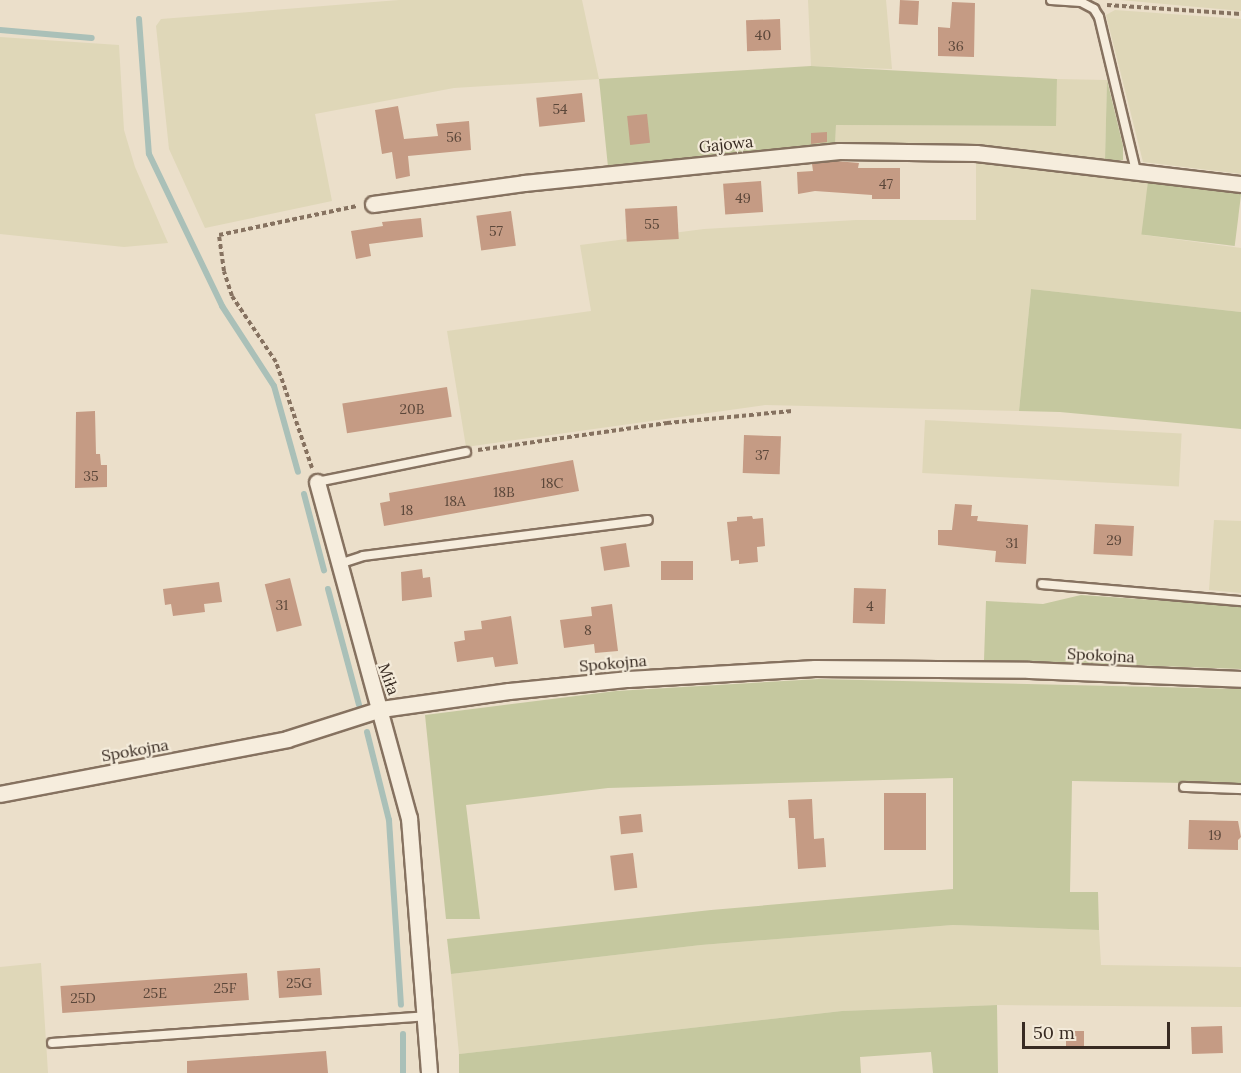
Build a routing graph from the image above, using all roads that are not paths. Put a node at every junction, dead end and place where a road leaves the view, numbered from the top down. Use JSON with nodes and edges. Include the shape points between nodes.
{"nodes":[{"id":1,"x":1052,"y":0,"type":"edge"},
{"id":2,"x":1136,"y":171,"type":"junction"},
{"id":3,"x":1241,"y":184,"type":"edge"},
{"id":4,"x":373,"y":204,"type":"road end"},
{"id":5,"x":466,"y":452,"type":"road end"},
{"id":6,"x":317,"y":482,"type":"joint"},
{"id":7,"x":648,"y":519,"type":"dead end"},
{"id":8,"x":338,"y":565,"type":"junction"},
{"id":9,"x":1042,"y":584,"type":"dead end"},
{"id":10,"x":1241,"y":601,"type":"edge"},
{"id":11,"x":1241,"y":680,"type":"edge"},
{"id":12,"x":381,"y":710,"type":"junction"},
{"id":13,"x":1185,"y":787,"type":"dead end"},
{"id":14,"x":1241,"y":789,"type":"edge"},
{"id":15,"x":0,"y":794,"type":"edge"},
{"id":16,"x":425,"y":1016,"type":"junction"},
{"id":17,"x":52,"y":1043,"type":"dead end"},
{"id":18,"x":429,"y":1073,"type":"edge"}],
"edges":[{"from":1,"to":2,"type":"lane","via":[[1081,2],[1099,17]]},
{"from":2,"to":3,"type":"street","name":"Gajowa"},
{"from":2,"to":4,"type":"street","name":"Gajowa","via":[[976,153],[839,152],[524,183]]},
{"from":5,"to":6,"type":"lane"},
{"from":6,"to":8,"type":"street","name":"Miła"},
{"from":7,"to":8,"type":"lane","via":[[363,556]]},
{"from":8,"to":12,"type":"street","name":"Miła","via":[[365,667]]},
{"from":9,"to":10,"type":"lane"},
{"from":11,"to":12,"type":"street","name":"Spokojna","via":[[1029,670],[815,668],[601,682]]},
{"from":12,"to":15,"type":"street","name":"Spokojna","via":[[287,739]]},
{"from":12,"to":16,"type":"street","name":"Miła","via":[[409,818]]},
{"from":13,"to":14,"type":"lane"},
{"from":16,"to":17,"type":"lane"},
{"from":16,"to":18,"type":"street","name":"Miła"}]}
